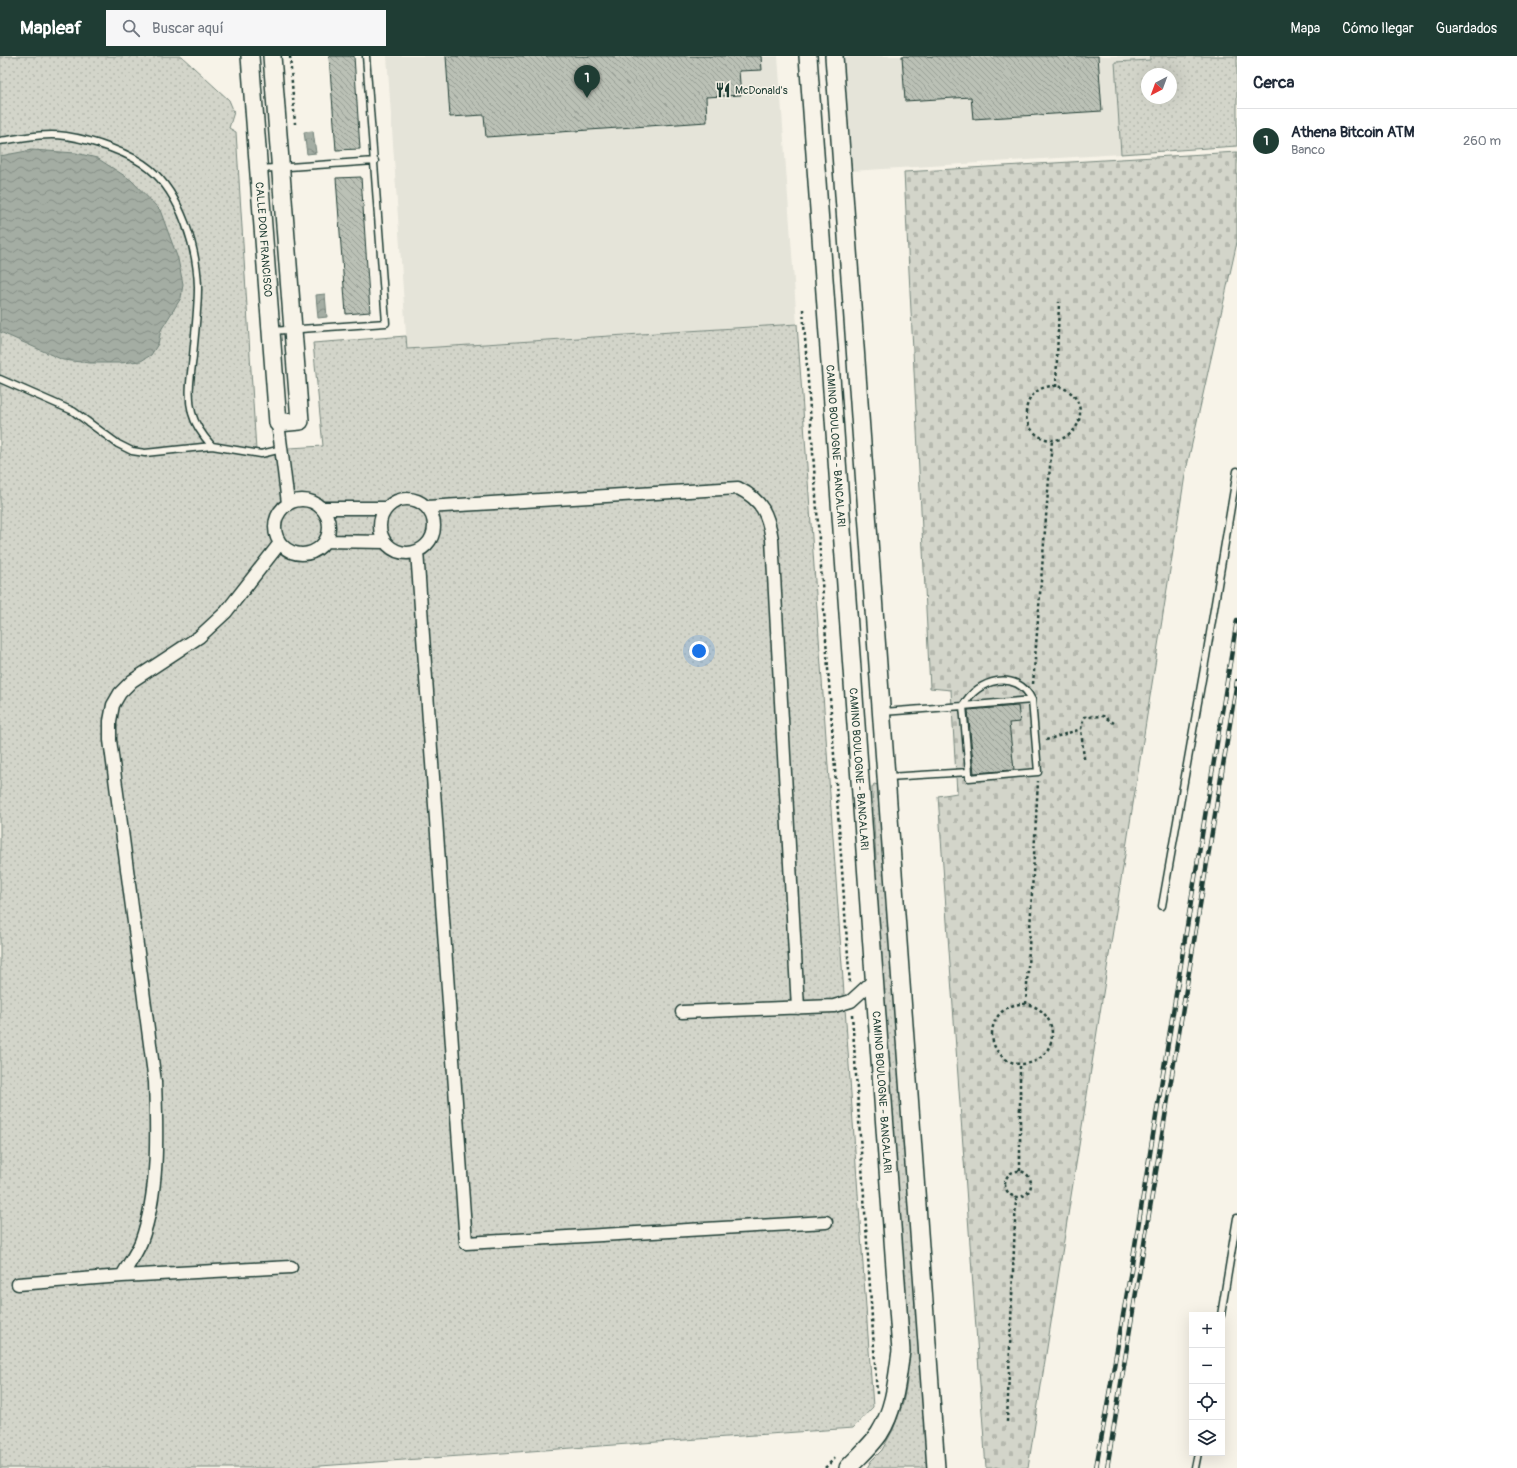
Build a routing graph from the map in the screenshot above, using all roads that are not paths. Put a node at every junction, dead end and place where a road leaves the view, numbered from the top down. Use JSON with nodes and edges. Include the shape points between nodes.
{"nodes":[{"id":1,"x":250,"y":56,"type":"edge"},
{"id":2,"x":272,"y":56,"type":"edge"},
{"id":3,"x":366,"y":56,"type":"edge"},
{"id":4,"x":808,"y":56,"type":"edge"},
{"id":5,"x":834,"y":56,"type":"edge"},
{"id":6,"x":0,"y":141,"type":"edge"},
{"id":7,"x":375,"y":161,"type":"junction"},
{"id":8,"x":280,"y":168,"type":"junction"},
{"id":9,"x":259,"y":169,"type":"junction"},
{"id":10,"x":293,"y":329,"type":"junction"},
{"id":11,"x":271,"y":331,"type":"junction"},
{"id":12,"x":0,"y":379,"type":"edge"},
{"id":13,"x":278,"y":423,"type":"junction"},
{"id":14,"x":212,"y":446,"type":"junction"},
{"id":15,"x":282,"y":449,"type":"junction"},
{"id":16,"x":1237,"y":470,"type":"edge"},
{"id":17,"x":288,"y":503,"type":"junction"},
{"id":18,"x":427,"y":507,"type":"junction"},
{"id":19,"x":322,"y":508,"type":"junction"},
{"id":20,"x":386,"y":508,"type":"junction"},
{"id":21,"x":325,"y":541,"type":"junction"},
{"id":22,"x":385,"y":542,"type":"junction"},
{"id":23,"x":280,"y":543,"type":"junction"},
{"id":24,"x":417,"y":551,"type":"junction"},
{"id":25,"x":1032,"y":700,"type":"junction"},
{"id":26,"x":963,"y":706,"type":"junction"},
{"id":27,"x":882,"y":712,"type":"junction"},
{"id":28,"x":969,"y":772,"type":"junction"},
{"id":29,"x":886,"y":777,"type":"junction"},
{"id":30,"x":1162,"y":906,"type":"dead end"},
{"id":31,"x":874,"y":980,"type":"junction"},
{"id":32,"x":798,"y":1008,"type":"junction"},
{"id":33,"x":682,"y":1012,"type":"dead end"},
{"id":34,"x":1237,"y":1218,"type":"edge"},
{"id":35,"x":826,"y":1222,"type":"dead end"},
{"id":36,"x":291,"y":1267,"type":"dead end"},
{"id":37,"x":122,"y":1276,"type":"junction"},
{"id":38,"x":18,"y":1284,"type":"dead end"},
{"id":39,"x":1221,"y":1312,"type":"edge"},
{"id":40,"x":1197,"y":1456,"type":"edge"},
{"id":41,"x":848,"y":1468,"type":"edge"},
{"id":42,"x":936,"y":1468,"type":"edge"},
{"id":43,"x":1195,"y":1468,"type":"edge"}],
"edges":[{"from":1,"to":9,"type":"main road","name":"CALLE DON FRANCISCO"},
{"from":2,"to":8,"type":"main road","name":"CALLE DON FRANCISCO"},
{"from":3,"to":7,"type":"lane"},
{"from":4,"to":31,"type":"main road","name":"CAMINO BOULOGNE - BANCALARI"},
{"from":5,"to":27,"type":"main road"},
{"from":6,"to":14,"type":"lane","via":[[36,136],[66,136],[136,159],[165,185],[177,204],[194,246],[197,261],[198,288],[188,394],[192,414]]},
{"from":7,"to":8,"type":"lane"},
{"from":7,"to":10,"type":"lane","via":[[386,323]]},
{"from":8,"to":9,"type":"lane"},
{"from":8,"to":10,"type":"main road","name":"CALLE DON FRANCISCO"},
{"from":9,"to":11,"type":"main road","name":"CALLE DON FRANCISCO"},
{"from":10,"to":11,"type":"lane"},
{"from":10,"to":13,"type":"main road","name":"CALLE DON FRANCISCO","via":[[300,420]]},
{"from":11,"to":13,"type":"main road","name":"CALLE DON FRANCISCO"},
{"from":12,"to":14,"type":"lane","via":[[73,411],[118,444],[132,451],[145,453]]},
{"from":13,"to":15,"type":"street"},
{"from":14,"to":15,"type":"lane","via":[[261,454]]},
{"from":15,"to":17,"type":"street"},
{"from":16,"to":30,"type":"lane"},
{"from":17,"to":19,"type":"street","via":[[306,500]]},
{"from":17,"to":23,"type":"street","via":[[281,508],[274,525]]},
{"from":18,"to":20,"type":"street","via":[[420,502],[407,499],[394,502]]},
{"from":18,"to":24,"type":"street","via":[[434,523],[434,532],[430,540]]},
{"from":18,"to":32,"type":"street","via":[[738,488],[754,498],[762,507],[769,520],[772,539]]},
{"from":19,"to":20,"type":"street"},
{"from":19,"to":21,"type":"street","via":[[329,524]]},
{"from":20,"to":22,"type":"street","via":[[380,524]]},
{"from":21,"to":22,"type":"street"},
{"from":21,"to":23,"type":"street","via":[[312,552],[303,554],[286,549]]},
{"from":22,"to":24,"type":"street","via":[[400,552]]},
{"from":23,"to":37,"type":"street","via":[[239,597],[220,617],[199,637],[132,681],[113,705],[110,740],[156,1105],[151,1199],[141,1242]]},
{"from":24,"to":35,"type":"street","via":[[466,1244]]},
{"from":25,"to":26,"type":"lane"},
{"from":25,"to":26,"type":"lane","via":[[1022,685],[1000,681],[987,684],[974,692]]},
{"from":25,"to":28,"type":"lane","via":[[1038,772],[969,778]]},
{"from":26,"to":27,"type":"lane"},
{"from":26,"to":28,"type":"lane"},
{"from":27,"to":29,"type":"main road"},
{"from":28,"to":29,"type":"lane"},
{"from":29,"to":42,"type":"main road"},
{"from":31,"to":32,"type":"street","via":[[851,1001],[834,1006]]},
{"from":31,"to":41,"type":"main road","name":"CAMINO BOULOGNE - BANCALARI","via":[[900,1351],[896,1390],[888,1416],[879,1435]]},
{"from":32,"to":33,"type":"street"},
{"from":34,"to":39,"type":"lane"},
{"from":36,"to":37,"type":"street"},
{"from":37,"to":38,"type":"street"},
{"from":40,"to":43,"type":"lane"}]}
